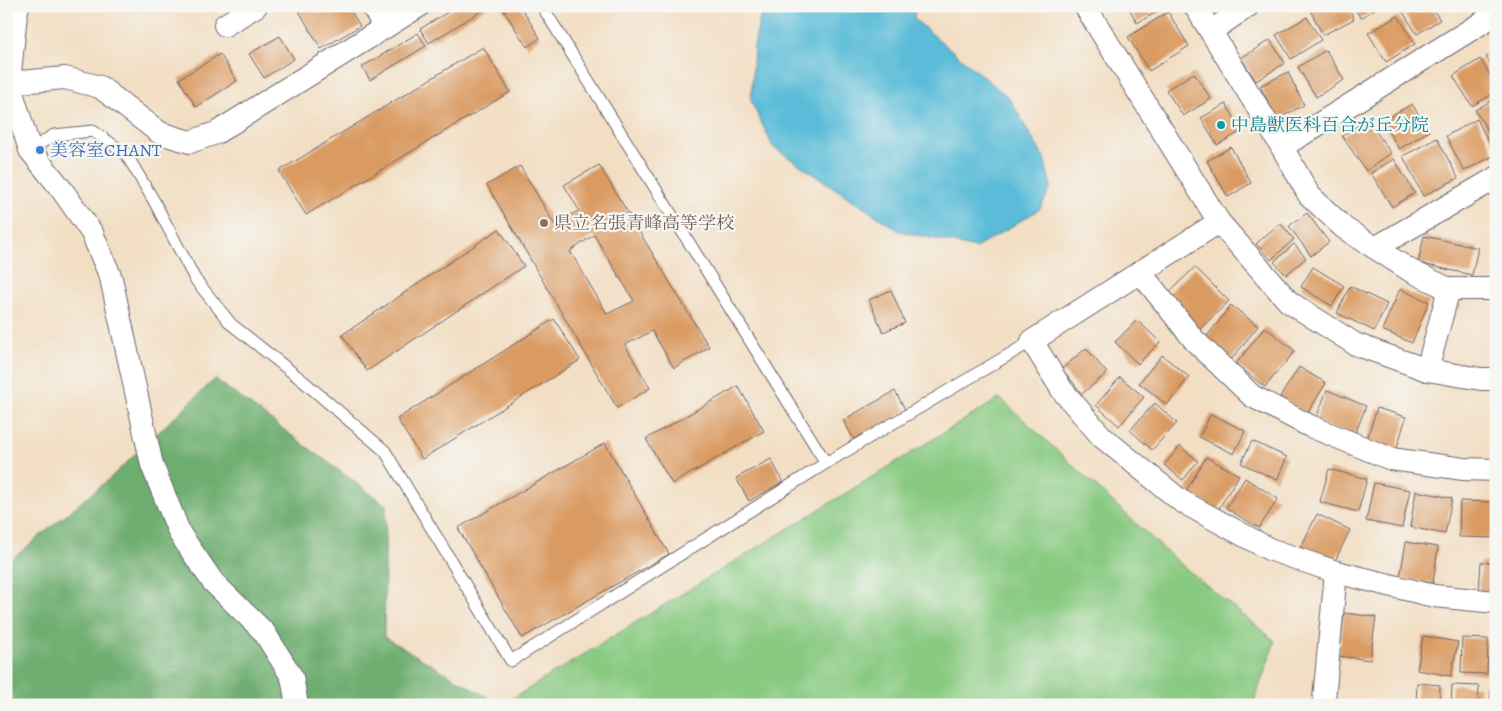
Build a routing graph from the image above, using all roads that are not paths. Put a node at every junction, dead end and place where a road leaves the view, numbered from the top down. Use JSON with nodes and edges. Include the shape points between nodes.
{"nodes":[{"id":1,"x":18,"y":6,"type":"edge"},
{"id":2,"x":256,"y":6,"type":"edge"},
{"id":3,"x":372,"y":6,"type":"edge"},
{"id":4,"x":419,"y":6,"type":"edge"},
{"id":5,"x":542,"y":6,"type":"edge"},
{"id":6,"x":1085,"y":6,"type":"edge"},
{"id":7,"x":1195,"y":6,"type":"edge"},
{"id":8,"x":1248,"y":6,"type":"edge"},
{"id":9,"x":1496,"y":14,"type":"edge"},
{"id":10,"x":225,"y":25,"type":"dead end"},
{"id":11,"x":385,"y":27,"type":"junction"},
{"id":12,"x":1211,"y":31,"type":"junction"},
{"id":13,"x":9,"y":84,"type":"junction"},
{"id":14,"x":1282,"y":147,"type":"junction"},
{"id":15,"x":30,"y":150,"type":"junction"},
{"id":16,"x":1496,"y":178,"type":"edge"},
{"id":17,"x":1219,"y":222,"type":"junction"},
{"id":18,"x":1375,"y":248,"type":"junction"},
{"id":19,"x":1140,"y":272,"type":"junction"},
{"id":20,"x":1449,"y":289,"type":"junction"},
{"id":21,"x":1496,"y":289,"type":"edge"},
{"id":22,"x":1032,"y":341,"type":"junction"},
{"id":23,"x":1427,"y":370,"type":"junction"},
{"id":24,"x":1496,"y":379,"type":"edge"},
{"id":25,"x":826,"y":463,"type":"junction"},
{"id":26,"x":1496,"y":470,"type":"edge"},
{"id":27,"x":1336,"y":572,"type":"junction"},
{"id":28,"x":1496,"y":602,"type":"edge"},
{"id":29,"x":297,"y":705,"type":"edge"},
{"id":30,"x":1326,"y":705,"type":"edge"}],
"edges":[{"from":1,"to":13,"type":"street"},
{"from":2,"to":10,"type":"street"},
{"from":3,"to":11,"type":"street"},
{"from":4,"to":11,"type":"street"},
{"from":5,"to":25,"type":"lane"},
{"from":6,"to":17,"type":"street"},
{"from":7,"to":12,"type":"street"},
{"from":8,"to":12,"type":"street"},
{"from":9,"to":14,"type":"street"},
{"from":11,"to":13,"type":"street","via":[[216,132],[190,142],[160,133],[100,87],[65,78]]},
{"from":12,"to":14,"type":"street"},
{"from":13,"to":15,"type":"street"},
{"from":14,"to":18,"type":"street","via":[[1309,195],[1344,228]]},
{"from":15,"to":25,"type":"lane","via":[[54,135],[93,131],[126,154],[195,279],[231,324],[385,451],[511,661]]},
{"from":15,"to":29,"type":"street","via":[[92,233],[111,278],[152,466],[180,534],[213,582],[264,632],[292,677]]},
{"from":16,"to":18,"type":"street"},
{"from":17,"to":19,"type":"street"},
{"from":17,"to":23,"type":"street","via":[[1289,302],[1355,344]]},
{"from":18,"to":20,"type":"street"},
{"from":19,"to":22,"type":"street"},
{"from":19,"to":26,"type":"street","via":[[1196,341],[1252,396],[1310,426],[1391,459],[1464,470]]},
{"from":20,"to":21,"type":"street"},
{"from":20,"to":23,"type":"street"},
{"from":22,"to":25,"type":"lane"},
{"from":22,"to":27,"type":"street","via":[[1062,390],[1102,437],[1181,501],[1269,549]]},
{"from":23,"to":24,"type":"street"},
{"from":27,"to":28,"type":"street","via":[[1434,596]]},
{"from":27,"to":30,"type":"street"}]}
